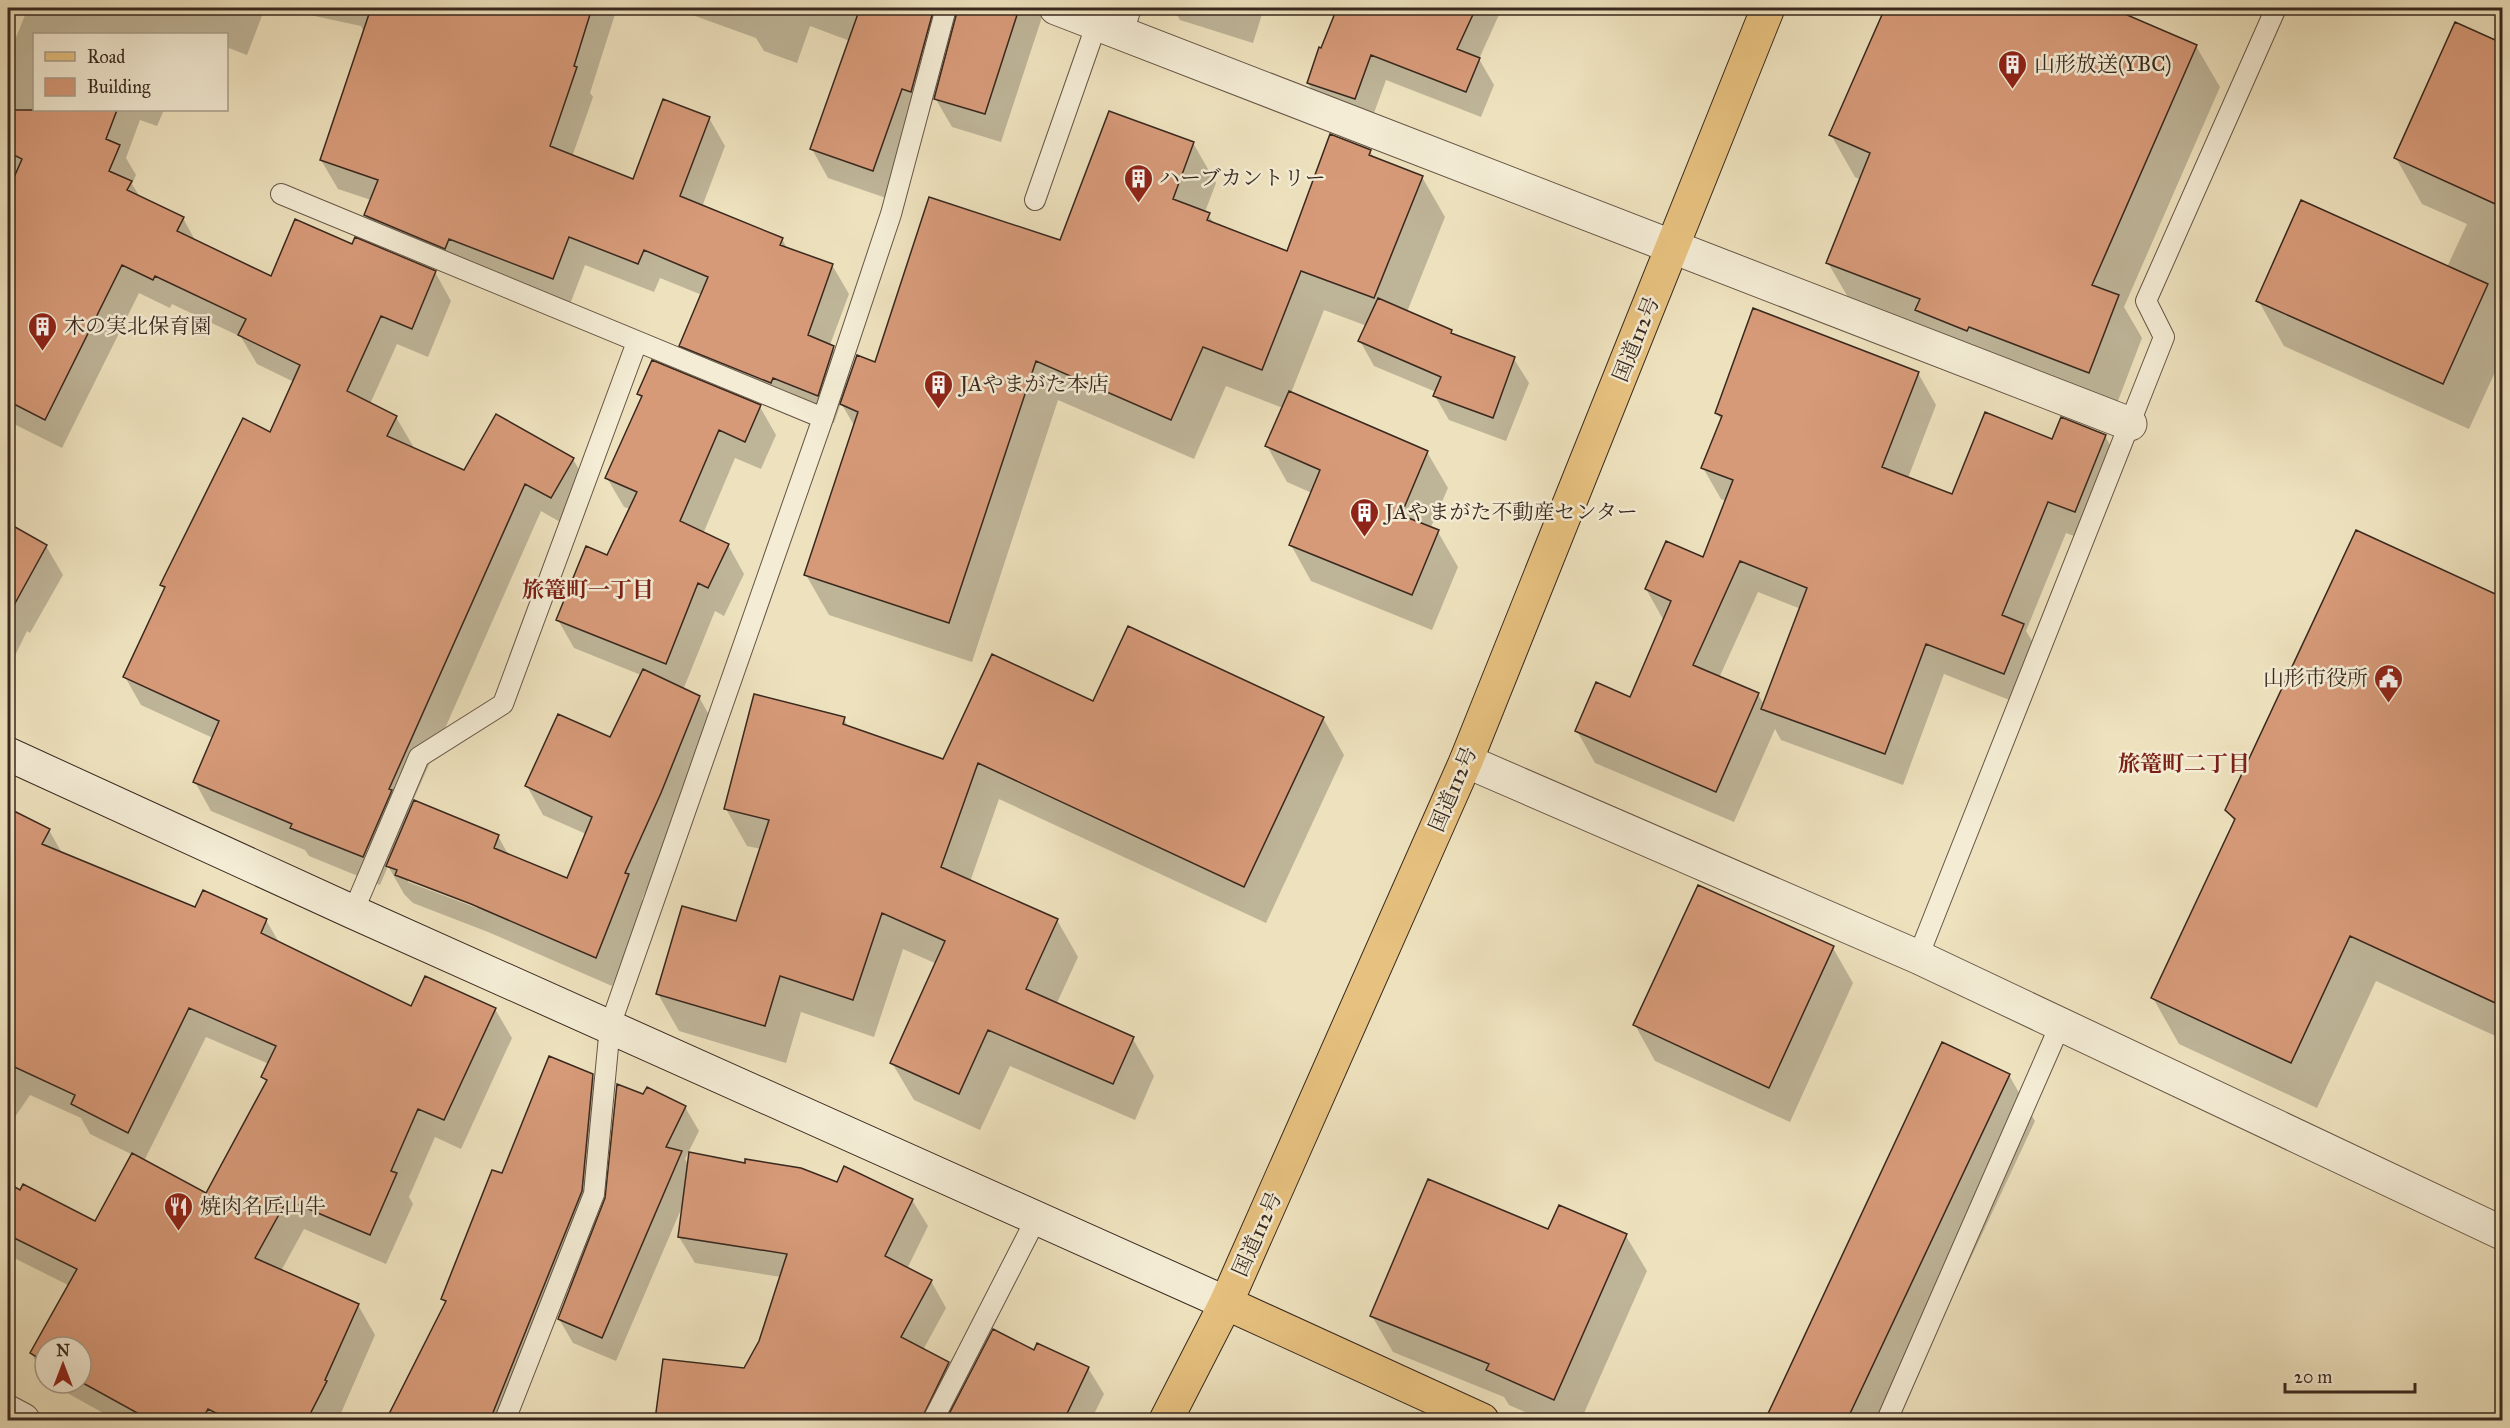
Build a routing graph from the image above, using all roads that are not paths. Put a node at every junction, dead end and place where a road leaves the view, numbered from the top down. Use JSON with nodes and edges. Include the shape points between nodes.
{"nodes":[{"id":1,"x":946,"y":8,"type":"edge"},
{"id":2,"x":1056,"y":8,"type":"edge"},
{"id":3,"x":1768,"y":8,"type":"edge"},
{"id":4,"x":2276,"y":8,"type":"edge"},
{"id":5,"x":1117,"y":21,"type":"edge"},
{"id":6,"x":281,"y":194,"type":"dead end"},
{"id":7,"x":1035,"y":200,"type":"dead end"},
{"id":8,"x":1673,"y":249,"type":"junction"},
{"id":9,"x":637,"y":342,"type":"junction"},
{"id":10,"x":823,"y":418,"type":"junction"},
{"id":11,"x":2130,"y":424,"type":"junction"},
{"id":12,"x":8,"y":754,"type":"edge"},
{"id":13,"x":1466,"y":761,"type":"junction"},
{"id":14,"x":353,"y":912,"type":"junction"},
{"id":15,"x":1918,"y":957,"type":"junction"},
{"id":16,"x":2061,"y":1023,"type":"junction"},
{"id":17,"x":610,"y":1026,"type":"junction"},
{"id":18,"x":1036,"y":1219,"type":"junction"},
{"id":19,"x":2502,"y":1233,"type":"edge"},
{"id":20,"x":1226,"y":1303,"type":"junction"},
{"id":21,"x":8,"y":1412,"type":"edge"},
{"id":22,"x":23,"y":1420,"type":"edge"},
{"id":23,"x":505,"y":1420,"type":"edge"},
{"id":24,"x":933,"y":1420,"type":"edge"},
{"id":25,"x":1166,"y":1420,"type":"edge"},
{"id":26,"x":1482,"y":1420,"type":"edge"},
{"id":27,"x":1887,"y":1420,"type":"edge"}],
"edges":[{"from":1,"to":10,"type":"lane","via":[[891,214]]},
{"from":2,"to":5,"type":"street"},
{"from":3,"to":8,"type":"main road","name":"国道112号"},
{"from":4,"to":11,"type":"lane","via":[[2146,301],[2164,337]]},
{"from":5,"to":7,"type":"lane"},
{"from":5,"to":8,"type":"street"},
{"from":6,"to":9,"type":"lane"},
{"from":8,"to":11,"type":"street"},
{"from":8,"to":13,"type":"main road","name":"国道112号"},
{"from":9,"to":10,"type":"lane"},
{"from":9,"to":14,"type":"lane","via":[[503,704],[419,757]]},
{"from":10,"to":17,"type":"lane"},
{"from":11,"to":15,"type":"lane"},
{"from":12,"to":14,"type":"street"},
{"from":13,"to":15,"type":"street"},
{"from":13,"to":20,"type":"main road","name":"国道112号"},
{"from":14,"to":17,"type":"street"},
{"from":15,"to":16,"type":"street"},
{"from":16,"to":19,"type":"street"},
{"from":16,"to":27,"type":"lane"},
{"from":17,"to":18,"type":"street"},
{"from":17,"to":23,"type":"lane","via":[[594,1194]]},
{"from":18,"to":20,"type":"street"},
{"from":18,"to":24,"type":"lane"},
{"from":20,"to":25,"type":"main road"},
{"from":20,"to":26,"type":"main road","name":"国道112号"},
{"from":21,"to":22,"type":"street"}]}
